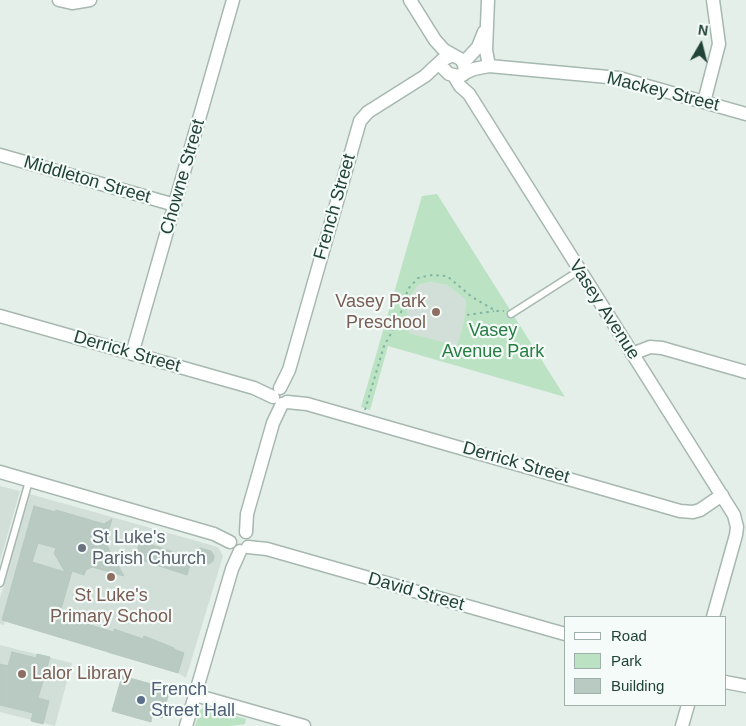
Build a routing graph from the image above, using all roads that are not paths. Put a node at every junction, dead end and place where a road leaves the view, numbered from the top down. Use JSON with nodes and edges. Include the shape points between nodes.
{"nodes":[{"id":1,"x":58,"y":0,"type":"edge"},
{"id":2,"x":90,"y":0,"type":"edge"},
{"id":3,"x":233,"y":0,"type":"edge"},
{"id":4,"x":410,"y":0,"type":"edge"},
{"id":5,"x":488,"y":0,"type":"edge"},
{"id":6,"x":713,"y":0,"type":"edge"},
{"id":7,"x":485,"y":28,"type":"junction"},
{"id":8,"x":454,"y":66,"type":"junction"},
{"id":9,"x":489,"y":66,"type":"junction"},
{"id":10,"x":704,"y":102,"type":"junction"},
{"id":11,"x":746,"y":114,"type":"edge"},
{"id":12,"x":0,"y":155,"type":"edge"},
{"id":13,"x":175,"y":205,"type":"junction"},
{"id":14,"x":580,"y":270,"type":"junction"},
{"id":15,"x":510,"y":311,"type":"road end"},
{"id":16,"x":0,"y":316,"type":"edge"},
{"id":17,"x":132,"y":354,"type":"junction"},
{"id":18,"x":632,"y":354,"type":"junction"},
{"id":19,"x":746,"y":372,"type":"edge"},
{"id":20,"x":281,"y":396,"type":"junction"},
{"id":21,"x":0,"y":472,"type":"edge"},
{"id":22,"x":29,"y":481,"type":"junction"},
{"id":23,"x":722,"y":495,"type":"junction"},
{"id":24,"x":742,"y":528,"type":"edge"},
{"id":25,"x":239,"y":540,"type":"junction"},
{"id":26,"x":0,"y":583,"type":"edge"},
{"id":27,"x":714,"y":616,"type":"edge"},
{"id":28,"x":564,"y":634,"type":"edge"},
{"id":29,"x":195,"y":695,"type":"junction"},
{"id":30,"x":688,"y":706,"type":"edge"},
{"id":31,"x":186,"y":726,"type":"edge"},
{"id":32,"x":304,"y":726,"type":"edge"},
{"id":33,"x":682,"y":726,"type":"edge"}],
"edges":[{"from":1,"to":2,"type":"street","via":[[72,3]]},
{"from":3,"to":13,"type":"street","name":"Chowne Street"},
{"from":4,"to":8,"type":"street","name":"Vasey Avenue"},
{"from":5,"to":7,"type":"street"},
{"from":6,"to":10,"type":"street","via":[[720,44]]},
{"from":7,"to":8,"type":"street","via":[[478,47]]},
{"from":7,"to":9,"type":"street"},
{"from":8,"to":9,"type":"street","name":"Mackey Street"},
{"from":8,"to":14,"type":"street","name":"Vasey Avenue","via":[[460,86]]},
{"from":8,"to":20,"type":"street","name":"French Street","via":[[425,76],[368,112],[360,121]]},
{"from":9,"to":10,"type":"street","name":"Mackey Street","via":[[619,78]]},
{"from":10,"to":11,"type":"street","name":"Mackey Street"},
{"from":12,"to":13,"type":"street","name":"Middleton Street"},
{"from":13,"to":17,"type":"street","name":"Chowne Street"},
{"from":14,"to":15,"type":"lane"},
{"from":14,"to":18,"type":"street","name":"Vasey Avenue"},
{"from":16,"to":17,"type":"street","name":"Derrick Street"},
{"from":17,"to":20,"type":"street","name":"Derrick Street"},
{"from":18,"to":19,"type":"street","via":[[650,347],[662,348]]},
{"from":18,"to":23,"type":"street","name":"Vasey Avenue"},
{"from":20,"to":23,"type":"street","name":"Derrick Street","via":[[680,511],[700,510]]},
{"from":20,"to":25,"type":"street","name":"French Street"},
{"from":21,"to":22,"type":"street","name":"David Street"},
{"from":22,"to":25,"type":"street","name":"David Street"},
{"from":22,"to":26,"type":"lane"},
{"from":23,"to":24,"type":"street","name":"Vasey Avenue"},
{"from":24,"to":27,"type":"street"},
{"from":25,"to":28,"type":"street","name":"David Street"},
{"from":25,"to":29,"type":"street","name":"French Street"},
{"from":29,"to":31,"type":"street","name":"French Street"},
{"from":29,"to":32,"type":"street"},
{"from":30,"to":33,"type":"street"}]}
